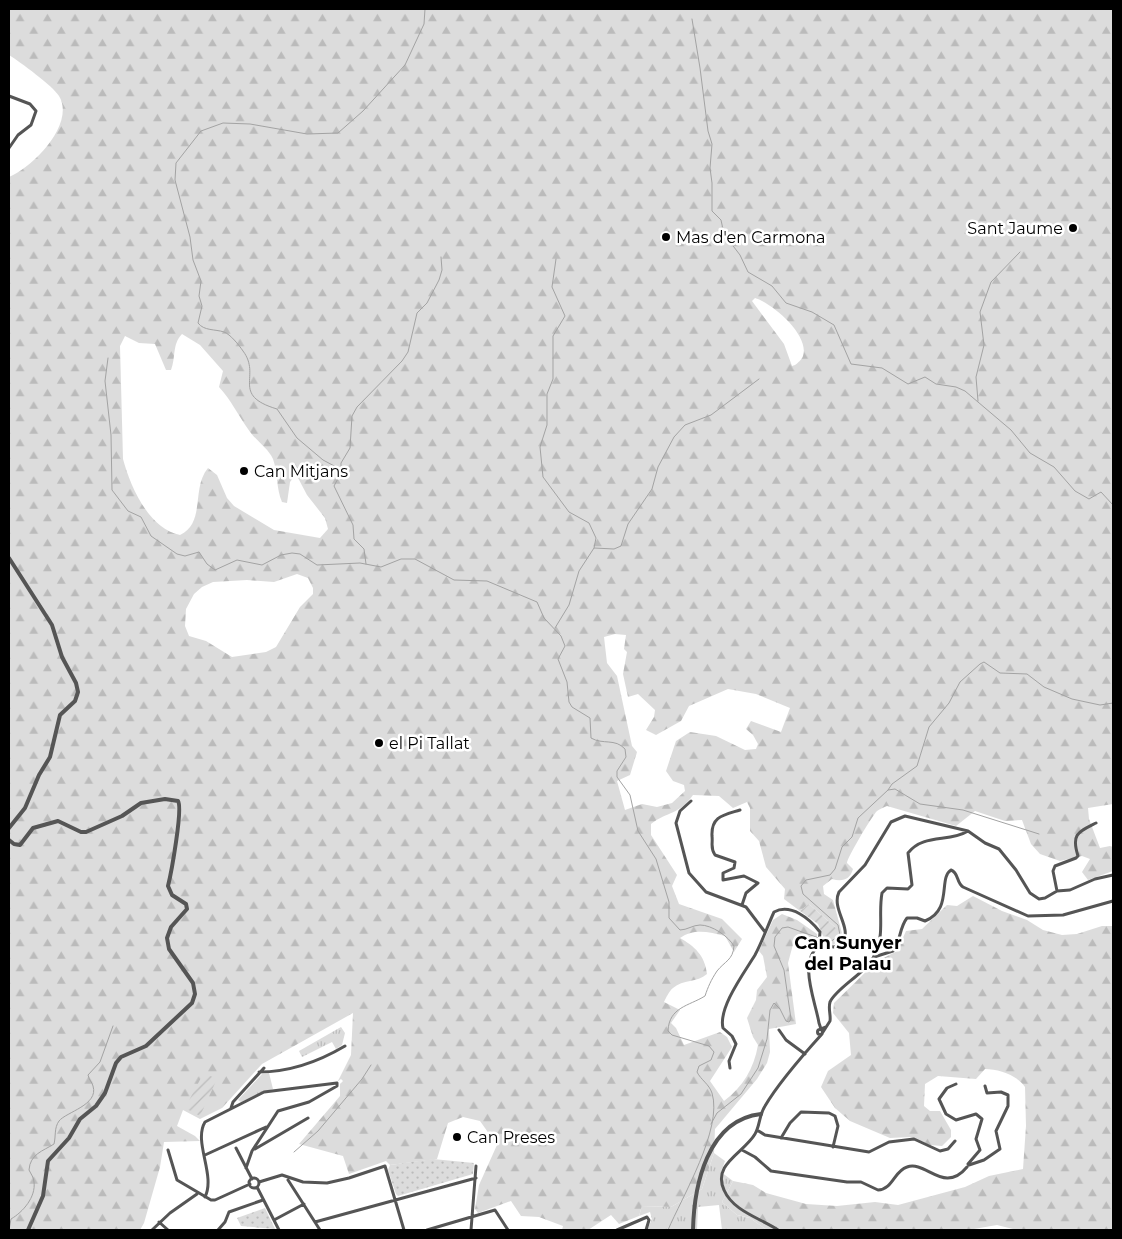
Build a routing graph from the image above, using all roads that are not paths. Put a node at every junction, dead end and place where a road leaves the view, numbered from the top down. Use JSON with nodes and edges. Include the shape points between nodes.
{"nodes":[{"id":1,"x":9,"y":96,"type":"edge"},
{"id":2,"x":9,"y":148,"type":"edge"},
{"id":3,"x":9,"y":558,"type":"edge"},
{"id":4,"x":691,"y":801,"type":"dead end"},
{"id":5,"x":740,"y":810,"type":"dead end"},
{"id":6,"x":1096,"y":823,"type":"dead end"},
{"id":7,"x":10,"y":825,"type":"edge"},
{"id":8,"x":968,"y":830,"type":"junction"},
{"id":9,"x":9,"y":841,"type":"edge"},
{"id":10,"x":1113,"y":875,"type":"edge"},
{"id":11,"x":1056,"y":891,"type":"junction"},
{"id":12,"x":1113,"y":900,"type":"edge"},
{"id":13,"x":742,"y":905,"type":"junction"},
{"id":14,"x":765,"y":932,"type":"junction"},
{"id":15,"x":819,"y":945,"type":"junction"},
{"id":16,"x":874,"y":957,"type":"junction"},
{"id":17,"x":779,"y":1030,"type":"dead end"},
{"id":18,"x":820,"y":1031,"type":"junction"},
{"id":19,"x":345,"y":1046,"type":"dead end"},
{"id":20,"x":805,"y":1054,"type":"junction"},
{"id":21,"x":264,"y":1068,"type":"dead end"},
{"id":22,"x":730,"y":1068,"type":"dead end"},
{"id":23,"x":260,"y":1072,"type":"junction"},
{"id":24,"x":956,"y":1084,"type":"dead end"},
{"id":25,"x":984,"y":1086,"type":"dead end"},
{"id":26,"x":230,"y":1109,"type":"junction"},
{"id":27,"x":761,"y":1114,"type":"junction"},
{"id":28,"x":308,"y":1118,"type":"dead end"},
{"id":29,"x":267,"y":1127,"type":"junction"},
{"id":30,"x":757,"y":1130,"type":"junction"},
{"id":31,"x":781,"y":1138,"type":"junction"},
{"id":32,"x":955,"y":1141,"type":"dead end"},
{"id":33,"x":833,"y":1146,"type":"junction"},
{"id":34,"x":236,"y":1148,"type":"dead end"},
{"id":35,"x":168,"y":1150,"type":"dead end"},
{"id":36,"x":742,"y":1150,"type":"junction"},
{"id":37,"x":252,"y":1151,"type":"junction"},
{"id":38,"x":205,"y":1155,"type":"junction"},
{"id":39,"x":968,"y":1165,"type":"junction"},
{"id":40,"x":476,"y":1166,"type":"dead end"},
{"id":41,"x":246,"y":1168,"type":"junction"},
{"id":42,"x":476,"y":1178,"type":"junction"},
{"id":43,"x":252,"y":1179,"type":"junction"},
{"id":44,"x":288,"y":1179,"type":"junction"},
{"id":45,"x":259,"y":1182,"type":"junction"},
{"id":46,"x":250,"y":1184,"type":"junction"},
{"id":47,"x":257,"y":1187,"type":"junction"},
{"id":48,"x":197,"y":1194,"type":"junction"},
{"id":49,"x":205,"y":1197,"type":"junction"},
{"id":50,"x":395,"y":1199,"type":"junction"},
{"id":51,"x":262,"y":1200,"type":"junction"},
{"id":52,"x":304,"y":1204,"type":"junction"},
{"id":53,"x":472,"y":1216,"type":"junction"},
{"id":54,"x":274,"y":1220,"type":"junction"},
{"id":55,"x":160,"y":1222,"type":"junction"},
{"id":56,"x":225,"y":1222,"type":"junction"},
{"id":57,"x":315,"y":1222,"type":"junction"},
{"id":58,"x":28,"y":1230,"type":"edge"},
{"id":59,"x":152,"y":1230,"type":"edge"},
{"id":60,"x":168,"y":1230,"type":"edge"},
{"id":61,"x":218,"y":1230,"type":"edge"},
{"id":62,"x":223,"y":1230,"type":"edge"},
{"id":63,"x":279,"y":1230,"type":"edge"},
{"id":64,"x":320,"y":1230,"type":"edge"},
{"id":65,"x":404,"y":1230,"type":"edge"},
{"id":66,"x":427,"y":1230,"type":"edge"},
{"id":67,"x":472,"y":1230,"type":"edge"},
{"id":68,"x":508,"y":1230,"type":"edge"},
{"id":69,"x":618,"y":1230,"type":"edge"},
{"id":70,"x":646,"y":1230,"type":"edge"},
{"id":71,"x":693,"y":1230,"type":"edge"},
{"id":72,"x":778,"y":1230,"type":"edge"}],
"edges":[{"from":1,"to":2,"type":"street","via":[[30,104],[36,111],[31,125]]},
{"from":3,"to":7,"type":"street","via":[[52,624],[78,692],[77,699],[60,715],[50,757],[25,808]]},
{"from":4,"to":13,"type":"street","via":[[680,811],[676,824],[689,873],[706,892]]},
{"from":5,"to":13,"type":"street","via":[[714,821],[712,848],[715,855],[735,862],[734,868],[723,873],[723,880],[744,876],[758,883],[746,893]]},
{"from":6,"to":11,"type":"street","via":[[1077,835],[1074,844],[1078,856],[1055,866]]},
{"from":8,"to":11,"type":"street","via":[[1004,852],[1033,896],[1042,899]]},
{"from":8,"to":15,"type":"street","via":[[912,816],[893,820],[865,865],[836,897],[846,934],[843,942],[834,947]]},
{"from":8,"to":16,"type":"street","via":[[927,840],[908,853],[912,885],[906,890],[887,888],[882,894],[880,916],[883,930]]},
{"from":9,"to":58,"type":"street","via":[[20,845],[34,828],[51,821],[58,820],[86,832],[122,816],[140,803],[178,801],[180,818],[168,886],[172,896],[186,904],[186,909],[171,927],[167,938],[169,949],[193,983],[195,994],[186,1010],[146,1046],[121,1057],[116,1063],[105,1093],[96,1106],[80,1119],[48,1161],[43,1196]]},
{"from":10,"to":11,"type":"street","via":[[1070,890]]},
{"from":12,"to":16,"type":"street","via":[[1063,915],[1028,916],[963,887],[951,870],[946,875],[944,899],[934,917],[925,921],[907,918],[894,951]]},
{"from":13,"to":14,"type":"street"},
{"from":14,"to":15,"type":"street","via":[[774,912],[790,908],[820,932]]},
{"from":14,"to":22,"type":"street","via":[[722,1015],[723,1028],[736,1044],[729,1061]]},
{"from":15,"to":18,"type":"street","via":[[808,961]]},
{"from":16,"to":18,"type":"street","via":[[832,999],[830,1021]]},
{"from":17,"to":20,"type":"street","via":[[786,1040]]},
{"from":18,"to":20,"type":"street"},
{"from":19,"to":23,"type":"street","via":[[296,1068]]},
{"from":20,"to":27,"type":"street"},
{"from":21,"to":23,"type":"street"},
{"from":23,"to":26,"type":"street"},
{"from":24,"to":39,"type":"street","via":[[947,1088],[939,1099],[946,1114],[956,1120],[976,1114],[982,1119],[976,1139],[980,1150]]},
{"from":25,"to":39,"type":"street","via":[[987,1093],[1008,1095],[1008,1106],[996,1131],[1000,1149],[984,1160]]},
{"from":26,"to":29,"type":"street","via":[[264,1092],[335,1082],[337,1086],[309,1102],[278,1111]]},
{"from":26,"to":38,"type":"street","via":[[203,1125]]},
{"from":27,"to":30,"type":"street"},
{"from":27,"to":71,"type":"street","via":[[723,1131],[703,1169],[695,1196]]},
{"from":28,"to":37,"type":"street"},
{"from":29,"to":37,"type":"street"},
{"from":29,"to":38,"type":"street"},
{"from":30,"to":31,"type":"street","via":[[764,1135]]},
{"from":30,"to":36,"type":"street"},
{"from":31,"to":33,"type":"street"},
{"from":31,"to":33,"type":"street","via":[[801,1112],[829,1113],[835,1116],[838,1126]]},
{"from":32,"to":33,"type":"street","via":[[948,1149],[940,1151],[907,1139],[889,1142],[869,1152]]},
{"from":34,"to":41,"type":"street"},
{"from":35,"to":48,"type":"street","via":[[177,1180]]},
{"from":36,"to":39,"type":"street","via":[[771,1171],[861,1182],[878,1190],[889,1185],[908,1166],[922,1167],[936,1177],[942,1177],[953,1176]]},
{"from":36,"to":72,"type":"street","via":[[731,1158],[722,1172],[723,1189],[733,1203]]},
{"from":37,"to":41,"type":"street"},
{"from":38,"to":49,"type":"street","via":[[208,1184]]},
{"from":40,"to":42,"type":"street"},
{"from":41,"to":43,"type":"street"},
{"from":42,"to":50,"type":"street"},
{"from":42,"to":53,"type":"street"},
{"from":43,"to":45,"type":"street"},
{"from":43,"to":46,"type":"street"},
{"from":44,"to":45,"type":"street","via":[[279,1176]]},
{"from":44,"to":50,"type":"street","via":[[327,1183],[385,1166]]},
{"from":44,"to":52,"type":"street"},
{"from":45,"to":47,"type":"street"},
{"from":46,"to":47,"type":"street"},
{"from":46,"to":49,"type":"street","via":[[216,1200]]},
{"from":47,"to":51,"type":"street"},
{"from":48,"to":49,"type":"street"},
{"from":48,"to":55,"type":"street"},
{"from":50,"to":57,"type":"street"},
{"from":50,"to":65,"type":"street"},
{"from":51,"to":54,"type":"street"},
{"from":51,"to":56,"type":"street","via":[[229,1212]]},
{"from":52,"to":54,"type":"street"},
{"from":52,"to":57,"type":"street"},
{"from":53,"to":66,"type":"street"},
{"from":53,"to":67,"type":"street"},
{"from":53,"to":68,"type":"street","via":[[494,1210]]},
{"from":54,"to":63,"type":"street"},
{"from":55,"to":59,"type":"street"},
{"from":55,"to":60,"type":"street"},
{"from":56,"to":61,"type":"street"},
{"from":56,"to":62,"type":"street"},
{"from":57,"to":64,"type":"street"},
{"from":69,"to":70,"type":"street","via":[[641,1218],[648,1218]]}]}
